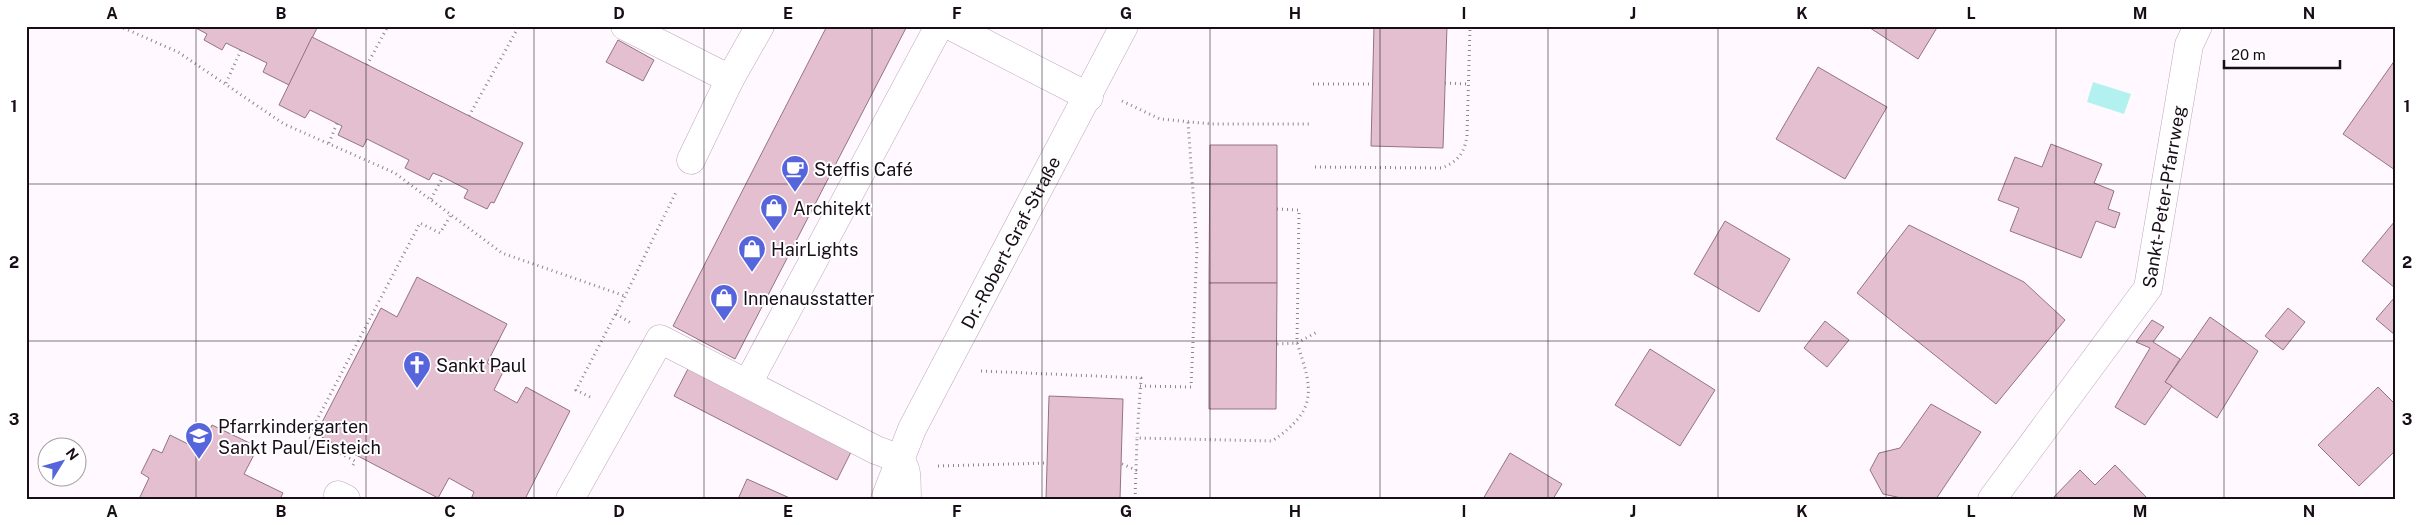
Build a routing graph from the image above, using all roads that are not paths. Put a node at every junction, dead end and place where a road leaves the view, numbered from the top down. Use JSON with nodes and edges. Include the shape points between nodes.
{"nodes":[{"id":1,"x":625,"y":26,"type":"edge"},
{"id":2,"x":760,"y":26,"type":"edge"},
{"id":3,"x":939,"y":26,"type":"edge"},
{"id":4,"x":951,"y":26,"type":"edge"},
{"id":5,"x":1124,"y":26,"type":"edge"},
{"id":6,"x":2198,"y":26,"type":"edge"},
{"id":7,"x":730,"y":79,"type":"junction"},
{"id":8,"x":1088,"y":97,"type":"junction"},
{"id":9,"x":691,"y":160,"type":"road end"},
{"id":10,"x":748,"y":383,"type":"junction"},
{"id":11,"x":903,"y":463,"type":"junction"},
{"id":12,"x":570,"y":499,"type":"edge"},
{"id":13,"x":885,"y":499,"type":"edge"},
{"id":14,"x":907,"y":499,"type":"edge"},
{"id":15,"x":1992,"y":499,"type":"edge"}],
"edges":[{"from":1,"to":7,"type":"street"},
{"from":2,"to":7,"type":"street"},
{"from":3,"to":10,"type":"street"},
{"from":4,"to":8,"type":"street"},
{"from":5,"to":8,"type":"street","name":"Dr.-Robert-Graf-Straße"},
{"from":6,"to":15,"type":"street","name":"Sankt-Peter-Pfarrweg","via":[[2185,63],[2148,288]]},
{"from":7,"to":9,"type":"street"},
{"from":8,"to":11,"type":"street","name":"Dr.-Robert-Graf-Straße","via":[[930,395]]},
{"from":10,"to":11,"type":"street"},
{"from":10,"to":12,"type":"street","via":[[660,339]]},
{"from":11,"to":13,"type":"street","name":"Dr.-Robert-Graf-Straße"},
{"from":11,"to":14,"type":"street","name":"Dr.-Robert-Graf-Straße"}]}
